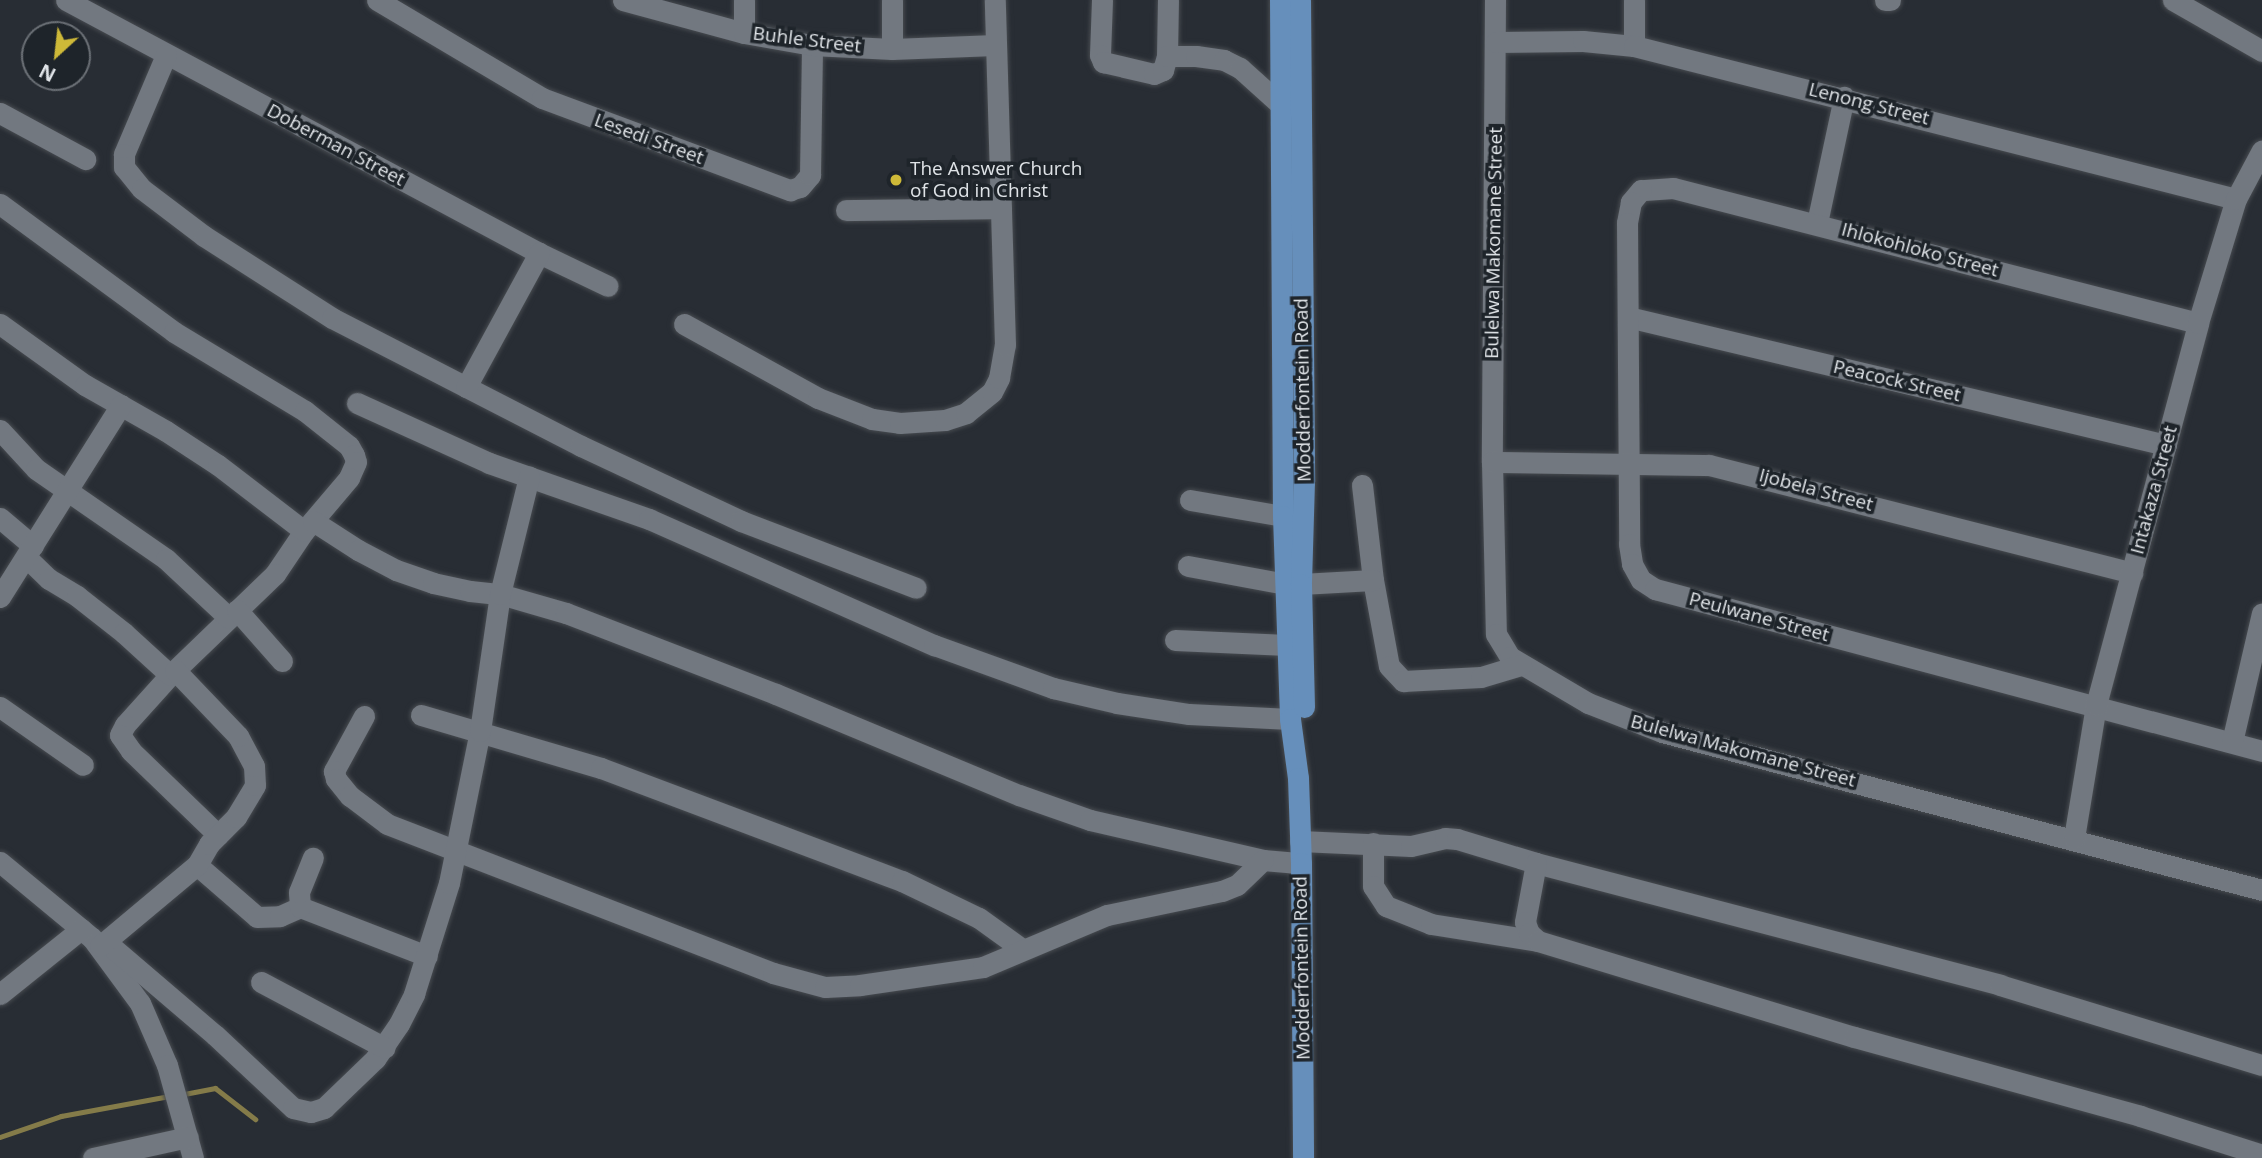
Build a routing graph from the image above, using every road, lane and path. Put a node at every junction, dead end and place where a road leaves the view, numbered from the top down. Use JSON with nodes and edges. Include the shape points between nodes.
{"nodes":[{"id":1,"x":66,"y":0,"type":"edge"},
{"id":2,"x":377,"y":0,"type":"edge"},
{"id":3,"x":623,"y":0,"type":"edge"},
{"id":4,"x":744,"y":0,"type":"edge"},
{"id":5,"x":892,"y":0,"type":"edge"},
{"id":6,"x":995,"y":0,"type":"edge"},
{"id":7,"x":1102,"y":0,"type":"edge"},
{"id":8,"x":1168,"y":0,"type":"edge"},
{"id":9,"x":1280,"y":0,"type":"edge"},
{"id":10,"x":1300,"y":0,"type":"edge"},
{"id":11,"x":1496,"y":0,"type":"edge"},
{"id":12,"x":1634,"y":0,"type":"edge"},
{"id":13,"x":1885,"y":0,"type":"edge"},
{"id":14,"x":1890,"y":0,"type":"edge"},
{"id":15,"x":2183,"y":2,"type":"edge"},
{"id":16,"x":744,"y":33,"type":"junction"},
{"id":17,"x":1496,"y":42,"type":"junction"},
{"id":18,"x":995,"y":44,"type":"junction"},
{"id":19,"x":812,"y":45,"type":"junction"},
{"id":20,"x":1634,"y":46,"type":"junction"},
{"id":21,"x":892,"y":49,"type":"junction"},
{"id":22,"x":2262,"y":51,"type":"edge"},
{"id":23,"x":166,"y":55,"type":"junction"},
{"id":24,"x":1167,"y":56,"type":"junction"},
{"id":25,"x":1843,"y":97,"type":"junction"},
{"id":26,"x":1280,"y":104,"type":"junction"},
{"id":27,"x":0,"y":113,"type":"edge"},
{"id":28,"x":2262,"y":150,"type":"edge"},
{"id":29,"x":85,"y":159,"type":"dead end"},
{"id":30,"x":1641,"y":190,"type":"joint"},
{"id":31,"x":2236,"y":198,"type":"junction"},
{"id":32,"x":0,"y":204,"type":"edge"},
{"id":33,"x":1001,"y":208,"type":"junction"},
{"id":34,"x":846,"y":210,"type":"dead end"},
{"id":35,"x":1817,"y":223,"type":"junction"},
{"id":36,"x":539,"y":253,"type":"junction"},
{"id":37,"x":608,"y":286,"type":"dead end"},
{"id":38,"x":1628,"y":317,"type":"junction"},
{"id":39,"x":2199,"y":323,"type":"junction"},
{"id":40,"x":0,"y":324,"type":"edge"},
{"id":41,"x":684,"y":324,"type":"dead end"},
{"id":42,"x":466,"y":387,"type":"junction"},
{"id":43,"x":357,"y":403,"type":"dead end"},
{"id":44,"x":121,"y":405,"type":"junction"},
{"id":45,"x":0,"y":430,"type":"edge"},
{"id":46,"x":2166,"y":445,"type":"junction"},
{"id":47,"x":1492,"y":462,"type":"junction"},
{"id":48,"x":1630,"y":462,"type":"junction"},
{"id":49,"x":529,"y":477,"type":"junction"},
{"id":50,"x":1362,"y":485,"type":"dead end"},
{"id":51,"x":67,"y":489,"type":"junction"},
{"id":52,"x":1190,"y":500,"type":"dead end"},
{"id":53,"x":1283,"y":516,"type":"junction"},
{"id":54,"x":0,"y":518,"type":"edge"},
{"id":55,"x":309,"y":526,"type":"junction"},
{"id":56,"x":29,"y":552,"type":"junction"},
{"id":57,"x":1188,"y":566,"type":"dead end"},
{"id":58,"x":2132,"y":573,"type":"junction"},
{"id":59,"x":1373,"y":580,"type":"junction"},
{"id":60,"x":1293,"y":584,"type":"junction"},
{"id":61,"x":916,"y":588,"type":"dead end"},
{"id":62,"x":500,"y":593,"type":"junction"},
{"id":63,"x":0,"y":597,"type":"edge"},
{"id":64,"x":2262,"y":613,"type":"edge"},
{"id":65,"x":233,"y":614,"type":"junction"},
{"id":66,"x":1175,"y":640,"type":"dead end"},
{"id":67,"x":1287,"y":645,"type":"junction"},
{"id":68,"x":282,"y":662,"type":"dead end"},
{"id":69,"x":1521,"y":665,"type":"junction"},
{"id":70,"x":173,"y":673,"type":"junction"},
{"id":71,"x":2096,"y":705,"type":"junction"},
{"id":72,"x":0,"y":707,"type":"edge"},
{"id":73,"x":421,"y":715,"type":"dead end"},
{"id":74,"x":364,"y":716,"type":"dead end"},
{"id":75,"x":1290,"y":719,"type":"junction"},
{"id":76,"x":480,"y":731,"type":"junction"},
{"id":77,"x":2231,"y":743,"type":"junction"},
{"id":78,"x":2262,"y":751,"type":"edge"},
{"id":79,"x":83,"y":765,"type":"dead end"},
{"id":80,"x":1298,"y":778,"type":"junction"},
{"id":81,"x":218,"y":835,"type":"junction"},
{"id":82,"x":2074,"y":838,"type":"junction"},
{"id":83,"x":1300,"y":841,"type":"junction"},
{"id":84,"x":1373,"y":843,"type":"junction"},
{"id":85,"x":456,"y":850,"type":"junction"},
{"id":86,"x":313,"y":858,"type":"dead end"},
{"id":87,"x":1263,"y":860,"type":"junction"},
{"id":88,"x":0,"y":862,"type":"edge"},
{"id":89,"x":1301,"y":863,"type":"junction"},
{"id":90,"x":1535,"y":863,"type":"junction"},
{"id":91,"x":197,"y":864,"type":"junction"},
{"id":92,"x":2262,"y":890,"type":"edge"},
{"id":93,"x":300,"y":906,"type":"junction"},
{"id":94,"x":81,"y":929,"type":"junction"},
{"id":95,"x":1538,"y":941,"type":"junction"},
{"id":96,"x":103,"y":944,"type":"junction"},
{"id":97,"x":1022,"y":949,"type":"junction"},
{"id":98,"x":427,"y":956,"type":"junction"},
{"id":99,"x":261,"y":982,"type":"dead end"},
{"id":100,"x":0,"y":994,"type":"edge"},
{"id":101,"x":385,"y":1048,"type":"junction"},
{"id":102,"x":2262,"y":1065,"type":"edge"},
{"id":103,"x":188,"y":1136,"type":"junction"},
{"id":104,"x":2262,"y":1154,"type":"edge"},
{"id":105,"x":93,"y":1158,"type":"edge"},
{"id":106,"x":192,"y":1158,"type":"edge"},
{"id":107,"x":1303,"y":1158,"type":"edge"}],
"edges":[{"from":1,"to":23,"type":"street","name":"Doberman Street"},
{"from":2,"to":19,"type":"street","name":"Lesedi Street","via":[[542,98],[790,190],[800,187],[810,175]]},
{"from":3,"to":16,"type":"street","name":"Buhle Street"},
{"from":4,"to":16,"type":"street"},
{"from":5,"to":21,"type":"street"},
{"from":6,"to":18,"type":"street"},
{"from":7,"to":24,"type":"street","via":[[1103,62],[1154,74],[1163,70]]},
{"from":8,"to":24,"type":"street"},
{"from":9,"to":26,"type":"main road","name":"Modderfontein Road"},
{"from":10,"to":60,"type":"main road","name":"Modderfontein Road","via":[[1304,481]]},
{"from":11,"to":17,"type":"street","name":"Bulelwa Makomane Street"},
{"from":12,"to":20,"type":"street"},
{"from":13,"to":14,"type":"street"},
{"from":15,"to":22,"type":"street"},
{"from":16,"to":19,"type":"street","name":"Buhle Street"},
{"from":17,"to":20,"type":"street","name":"Lenong Street","via":[[1583,41]]},
{"from":17,"to":47,"type":"street","name":"Bulelwa Makomane Street"},
{"from":18,"to":21,"type":"street","name":"Buhle Street"},
{"from":18,"to":33,"type":"street"},
{"from":19,"to":21,"type":"street","name":"Buhle Street"},
{"from":20,"to":25,"type":"street","name":"Lenong Street"},
{"from":23,"to":36,"type":"street","name":"Doberman Street"},
{"from":23,"to":42,"type":"street","via":[[124,154],[124,167],[133,182],[204,236],[320,311]]},
{"from":24,"to":26,"type":"street","via":[[1224,60],[1240,68]]},
{"from":25,"to":31,"type":"street","name":"Lenong Street"},
{"from":25,"to":35,"type":"street"},
{"from":26,"to":53,"type":"main road","name":"Modderfontein Road"},
{"from":27,"to":29,"type":"street"},
{"from":28,"to":31,"type":"street","name":"Intakaza Street"},
{"from":30,"to":35,"type":"street","name":"Ihlokohloko Street","via":[[1673,188]]},
{"from":30,"to":38,"type":"street","name":"Peulwane Street","via":[[1628,211]]},
{"from":31,"to":39,"type":"street","name":"Intakaza Street"},
{"from":32,"to":55,"type":"street","via":[[140,309],[284,397],[349,446],[356,462],[353,469]]},
{"from":33,"to":34,"type":"street"},
{"from":33,"to":41,"type":"street","via":[[1005,345],[992,391],[967,413],[900,423],[872,419],[807,392]]},
{"from":35,"to":39,"type":"street","name":"Ihlokohloko Street"},
{"from":36,"to":37,"type":"street","name":"Doberman Street"},
{"from":36,"to":42,"type":"street"},
{"from":38,"to":46,"type":"street","name":"Peacock Street"},
{"from":38,"to":48,"type":"street","name":"Peulwane Street"},
{"from":39,"to":46,"type":"street","name":"Intakaza Street"},
{"from":40,"to":44,"type":"street"},
{"from":42,"to":61,"type":"street","via":[[741,521]]},
{"from":43,"to":49,"type":"street"},
{"from":44,"to":51,"type":"street"},
{"from":44,"to":55,"type":"street"},
{"from":45,"to":51,"type":"street","via":[[36,468]]},
{"from":46,"to":58,"type":"street","name":"Intakaza Street"},
{"from":47,"to":48,"type":"street","name":"Ijobela Street"},
{"from":47,"to":69,"type":"street","name":"Bulelwa Makomane Street","via":[[1496,634],[1501,647]]},
{"from":48,"to":58,"type":"street","name":"Ijobela Street","via":[[1736,470]]},
{"from":48,"to":71,"type":"street","name":"Peulwane Street","via":[[1632,564],[1641,580],[1655,589]]},
{"from":49,"to":62,"type":"street"},
{"from":49,"to":75,"type":"street","via":[[649,519],[934,645],[1053,688],[1189,714]]},
{"from":50,"to":59,"type":"street"},
{"from":51,"to":56,"type":"street"},
{"from":51,"to":65,"type":"street","via":[[166,559]]},
{"from":52,"to":53,"type":"street"},
{"from":53,"to":60,"type":"main road","name":"Modderfontein Road"},
{"from":54,"to":56,"type":"street"},
{"from":55,"to":62,"type":"street","via":[[396,570],[470,591]]},
{"from":55,"to":65,"type":"street","via":[[275,574]]},
{"from":56,"to":63,"type":"street"},
{"from":56,"to":70,"type":"street","via":[[50,579]]},
{"from":57,"to":60,"type":"street"},
{"from":58,"to":71,"type":"street","name":"Intakaza Street"},
{"from":59,"to":60,"type":"street"},
{"from":59,"to":69,"type":"street","via":[[1389,666],[1403,681],[1480,677]]},
{"from":60,"to":67,"type":"main road","name":"Modderfontein Road"},
{"from":60,"to":80,"type":"main road","name":"Modderfontein Road","via":[[1304,725],[1304,760]]},
{"from":62,"to":76,"type":"street"},
{"from":62,"to":87,"type":"street","via":[[566,613],[1090,820]]},
{"from":64,"to":77,"type":"street"},
{"from":65,"to":68,"type":"street"},
{"from":65,"to":70,"type":"street"},
{"from":66,"to":67,"type":"street"},
{"from":67,"to":75,"type":"main road","name":"Modderfontein Road"},
{"from":69,"to":82,"type":"street","name":"Bulelwa Makomane Street","via":[[1588,703],[1662,732]]},
{"from":70,"to":81,"type":"street","via":[[238,736],[254,766],[251,793]]},
{"from":70,"to":81,"type":"street","via":[[120,735]]},
{"from":71,"to":77,"type":"street","name":"Peulwane Street"},
{"from":71,"to":82,"type":"street","name":"Intakaza Street"},
{"from":72,"to":79,"type":"street"},
{"from":73,"to":76,"type":"street"},
{"from":74,"to":85,"type":"street","via":[[336,764],[341,787],[387,824]]},
{"from":75,"to":80,"type":"main road","name":"Modderfontein Road"},
{"from":76,"to":85,"type":"street"},
{"from":76,"to":97,"type":"street","via":[[691,800],[902,881],[979,918]]},
{"from":77,"to":78,"type":"street","name":"Peulwane Street"},
{"from":80,"to":83,"type":"main road","name":"Modderfontein Road"},
{"from":81,"to":91,"type":"street"},
{"from":82,"to":92,"type":"street","name":"Bulelwa Makomane Street"},
{"from":83,"to":84,"type":"street"},
{"from":83,"to":89,"type":"main road","name":"Modderfontein Road"},
{"from":84,"to":90,"type":"street","via":[[1411,846],[1457,839]]},
{"from":84,"to":95,"type":"street","via":[[1373,886],[1387,906],[1431,924]]},
{"from":85,"to":97,"type":"street","via":[[774,973],[825,987],[959,972],[983,967]]},
{"from":85,"to":98,"type":"street"},
{"from":86,"to":93,"type":"street","via":[[299,892]]},
{"from":87,"to":89,"type":"street"},
{"from":87,"to":97,"type":"street","via":[[1237,885],[1222,891],[1107,915]]},
{"from":88,"to":94,"type":"street"},
{"from":89,"to":107,"type":"main road","name":"Modderfontein Road"},
{"from":90,"to":95,"type":"street","via":[[1525,922]]},
{"from":90,"to":102,"type":"street","via":[[2000,985]]},
{"from":91,"to":93,"type":"street","via":[[257,917],[271,918]]},
{"from":91,"to":96,"type":"street"},
{"from":93,"to":98,"type":"street"},
{"from":94,"to":96,"type":"street"},
{"from":94,"to":100,"type":"street"},
{"from":95,"to":104,"type":"street"},
{"from":96,"to":101,"type":"street","via":[[215,1035],[278,1097],[301,1111],[324,1108]]},
{"from":96,"to":103,"type":"street","via":[[152,1026]]},
{"from":98,"to":101,"type":"street","via":[[414,994]]},
{"from":99,"to":101,"type":"street"},
{"from":103,"to":105,"type":"street"},
{"from":103,"to":106,"type":"street"}]}
